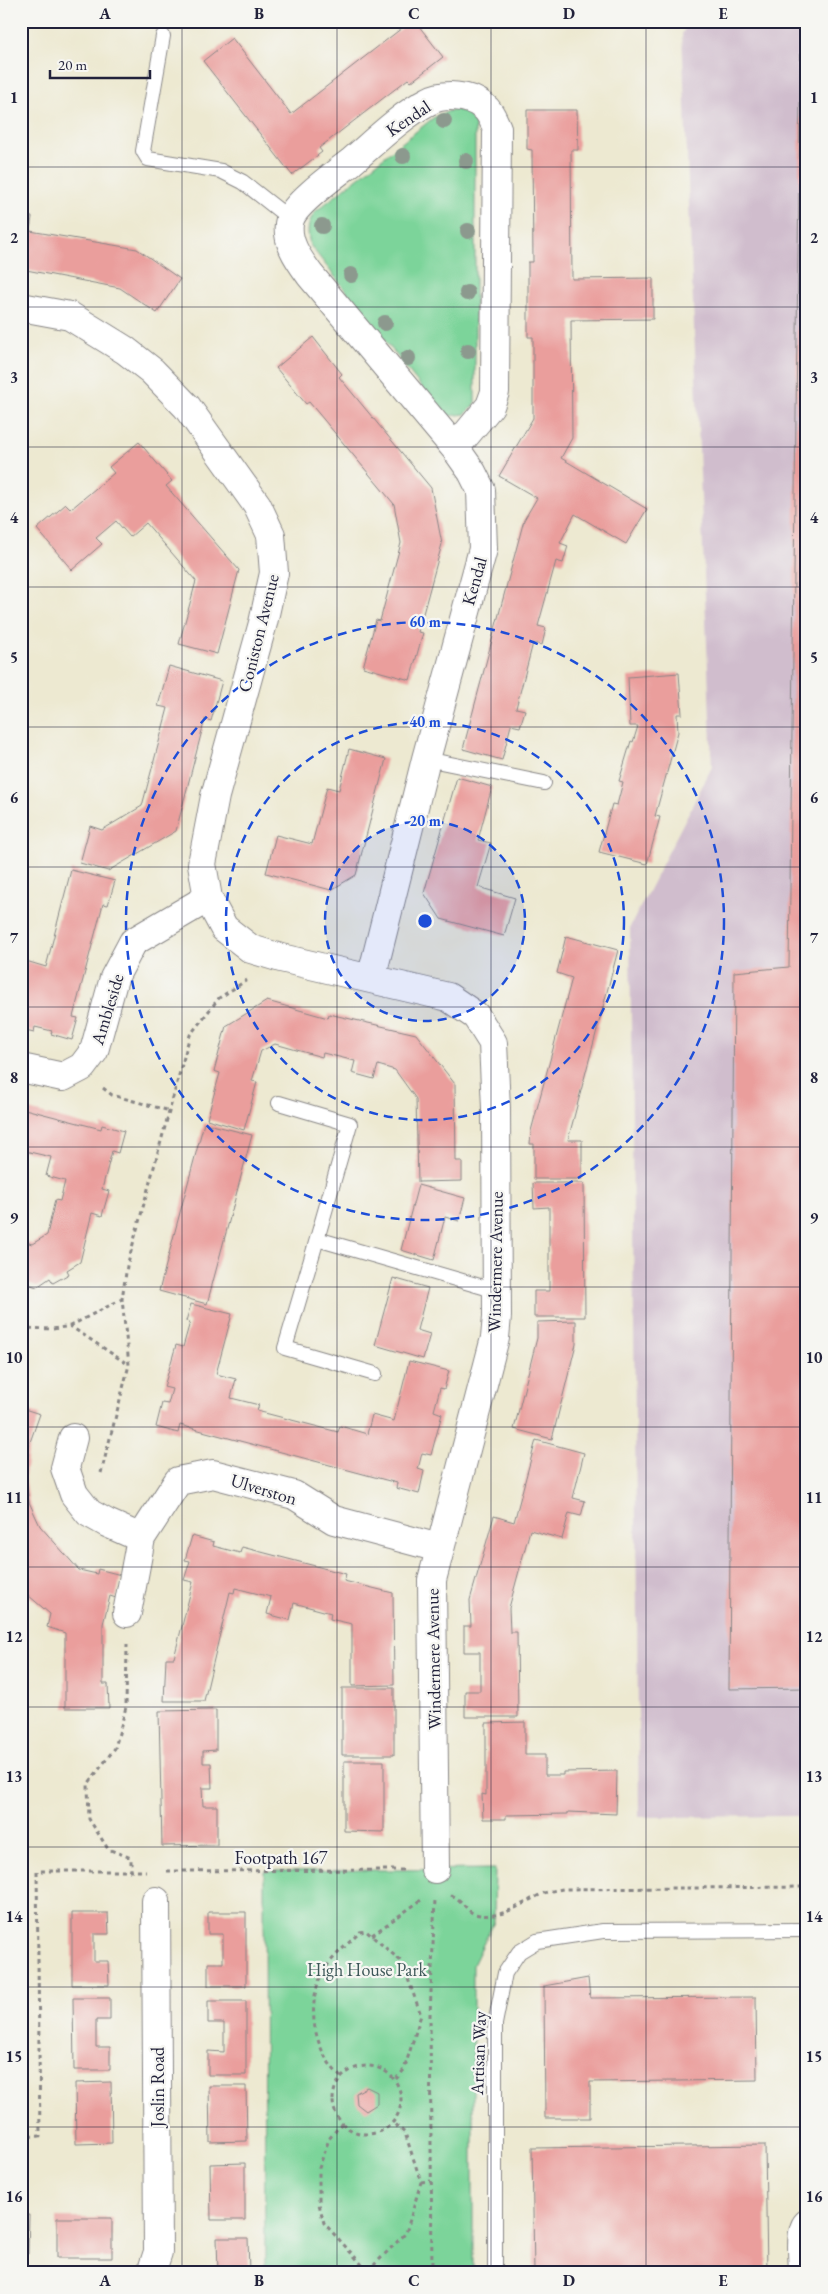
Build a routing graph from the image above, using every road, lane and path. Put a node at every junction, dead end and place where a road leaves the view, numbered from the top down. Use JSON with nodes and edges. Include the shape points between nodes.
{"nodes":[{"id":1,"x":163,"y":36,"type":"dead end"},
{"id":2,"x":290,"y":219,"type":"junction"},
{"id":3,"x":21,"y":307,"type":"edge"},
{"id":4,"x":455,"y":448,"type":"junction"},
{"id":5,"x":426,"y":758,"type":"junction"},
{"id":6,"x":544,"y":783,"type":"dead end"},
{"id":7,"x":208,"y":898,"type":"junction"},
{"id":8,"x":281,"y":958,"type":"junction"},
{"id":9,"x":371,"y":979,"type":"junction"},
{"id":10,"x":82,"y":1067,"type":"junction"},
{"id":11,"x":21,"y":1068,"type":"edge"},
{"id":12,"x":279,"y":1103,"type":"dead end"},
{"id":13,"x":170,"y":1111,"type":"junction"},
{"id":14,"x":317,"y":1239,"type":"junction"},
{"id":15,"x":497,"y":1291,"type":"junction"},
{"id":16,"x":122,"y":1299,"type":"junction"},
{"id":17,"x":70,"y":1326,"type":"junction"},
{"id":18,"x":21,"y":1328,"type":"edge"},
{"id":19,"x":129,"y":1365,"type":"junction"},
{"id":20,"x":375,"y":1374,"type":"dead end"},
{"id":21,"x":73,"y":1438,"type":"dead end"},
{"id":22,"x":89,"y":1513,"type":"junction"},
{"id":23,"x":141,"y":1538,"type":"junction"},
{"id":24,"x":439,"y":1548,"type":"junction"},
{"id":25,"x":127,"y":1613,"type":"joint"},
{"id":26,"x":131,"y":1871,"type":"junction"},
{"id":27,"x":156,"y":1871,"type":"junction"},
{"id":28,"x":439,"y":1882,"type":"junction"},
{"id":29,"x":807,"y":1887,"type":"edge"},
{"id":30,"x":156,"y":1901,"type":"joint"},
{"id":31,"x":807,"y":1930,"type":"edge"},
{"id":32,"x":372,"y":1935,"type":"junction"},
{"id":33,"x":421,"y":2015,"type":"junction"},
{"id":34,"x":430,"y":2015,"type":"junction"},
{"id":35,"x":341,"y":2077,"type":"junction"},
{"id":36,"x":395,"y":2080,"type":"junction"},
{"id":37,"x":342,"y":2123,"type":"junction"},
{"id":38,"x":393,"y":2123,"type":"junction"},
{"id":39,"x":21,"y":2137,"type":"edge"},
{"id":40,"x":431,"y":2181,"type":"junction"},
{"id":41,"x":421,"y":2182,"type":"junction"},
{"id":42,"x":807,"y":2216,"type":"edge"},
{"id":43,"x":374,"y":2266,"type":"junction"},
{"id":44,"x":364,"y":2267,"type":"junction"},
{"id":45,"x":152,"y":2273,"type":"edge"},
{"id":46,"x":357,"y":2273,"type":"edge"},
{"id":47,"x":377,"y":2273,"type":"edge"},
{"id":48,"x":432,"y":2273,"type":"edge"},
{"id":49,"x":495,"y":2273,"type":"edge"},
{"id":50,"x":796,"y":2273,"type":"edge"}],
"edges":[{"from":1,"to":2,"type":"lane","via":[[143,152],[148,159],[221,170],[243,182]]},
{"from":2,"to":4,"type":"street","name":"Kendal","via":[[294,253]]},
{"from":2,"to":4,"type":"street","name":"Kendal","via":[[304,200],[430,100],[457,96],[482,105],[491,113],[497,128],[495,392],[490,406]]},
{"from":3,"to":7,"type":"street","name":"Coniston Avenue","via":[[70,316],[152,371],[187,407],[257,505],[272,535],[274,573],[215,796],[202,864]]},
{"from":4,"to":5,"type":"street","name":"Kendal","via":[[481,490],[483,549]]},
{"from":5,"to":6,"type":"lane"},
{"from":5,"to":9,"type":"street","name":"Kendal"},
{"from":7,"to":8,"type":"street","name":"Windermere Avenue","via":[[224,928],[251,949]]},
{"from":7,"to":10,"type":"street","name":"Ambleside","via":[[133,942],[114,978],[94,1051]]},
{"from":8,"to":9,"type":"street","name":"Windermere Avenue"},
{"from":8,"to":13,"type":"path","via":[[219,998],[190,1034]]},
{"from":9,"to":15,"type":"street","name":"Windermere Avenue","via":[[448,997],[476,1016],[493,1043]]},
{"from":10,"to":11,"type":"street","via":[[63,1077]]},
{"from":10,"to":13,"type":"path","via":[[112,1095]]},
{"from":12,"to":14,"type":"lane","via":[[350,1124]]},
{"from":13,"to":16,"type":"path","via":[[127,1266]]},
{"from":14,"to":15,"type":"lane"},
{"from":14,"to":20,"type":"lane","via":[[286,1348]]},
{"from":15,"to":24,"type":"street","name":"Windermere Avenue","via":[[495,1338]]},
{"from":16,"to":17,"type":"path"},
{"from":16,"to":19,"type":"path"},
{"from":17,"to":18,"type":"path"},
{"from":17,"to":19,"type":"path"},
{"from":19,"to":22,"type":"path"},
{"from":21,"to":22,"type":"street","via":[[65,1468],[74,1494]]},
{"from":22,"to":23,"type":"street"},
{"from":23,"to":24,"type":"street","name":"Ulverston","via":[[178,1481],[213,1474],[294,1495],[334,1520]]},
{"from":23,"to":25,"type":"street","name":"Ulverston"},
{"from":24,"to":28,"type":"street","name":"Windermere Avenue","via":[[432,1580]]},
{"from":25,"to":26,"type":"path","via":[[126,1707],[115,1748],[88,1784],[89,1819],[108,1849],[131,1858]]},
{"from":26,"to":27,"type":"path","name":"Footpath 167"},
{"from":26,"to":39,"type":"path","name":"Footpath 167","via":[[37,1871],[40,2136]]},
{"from":27,"to":28,"type":"path","name":"Footpath 167"},
{"from":27,"to":30,"type":"path"},
{"from":28,"to":29,"type":"path","via":[[472,1913],[488,1916],[505,1914],[546,1892],[563,1888]]},
{"from":30,"to":45,"type":"street","name":"Joslin Road","via":[[158,2252]]},
{"from":31,"to":49,"type":"lane","name":"Artisan Way","via":[[603,1931],[537,1941],[519,1952],[504,1973],[495,2024]]},
{"from":32,"to":33,"type":"path","via":[[402,1962]]},
{"from":32,"to":34,"type":"path","via":[[425,1897],[435,1894]]},
{"from":32,"to":35,"type":"path","via":[[360,1932],[329,1963],[315,1993],[314,2030],[330,2067]]},
{"from":33,"to":34,"type":"path"},
{"from":33,"to":36,"type":"path","via":[[404,2070]]},
{"from":34,"to":40,"type":"path"},
{"from":35,"to":36,"type":"path","via":[[354,2068],[369,2066],[384,2070]]},
{"from":35,"to":37,"type":"path","via":[[333,2100],[335,2113]]},
{"from":36,"to":38,"type":"path","via":[[401,2094],[401,2109]]},
{"from":37,"to":38,"type":"path","via":[[362,2134],[373,2134]]},
{"from":37,"to":44,"type":"path","via":[[329,2139],[318,2168],[319,2204],[324,2223]]},
{"from":38,"to":41,"type":"path","via":[[405,2133]]},
{"from":40,"to":41,"type":"path"},
{"from":40,"to":48,"type":"path"},
{"from":41,"to":43,"type":"path","via":[[406,2233]]},
{"from":42,"to":50,"type":"lane","via":[[798,2222],[796,2231]]},
{"from":43,"to":44,"type":"path"},
{"from":43,"to":47,"type":"path"},
{"from":44,"to":46,"type":"path"}]}
